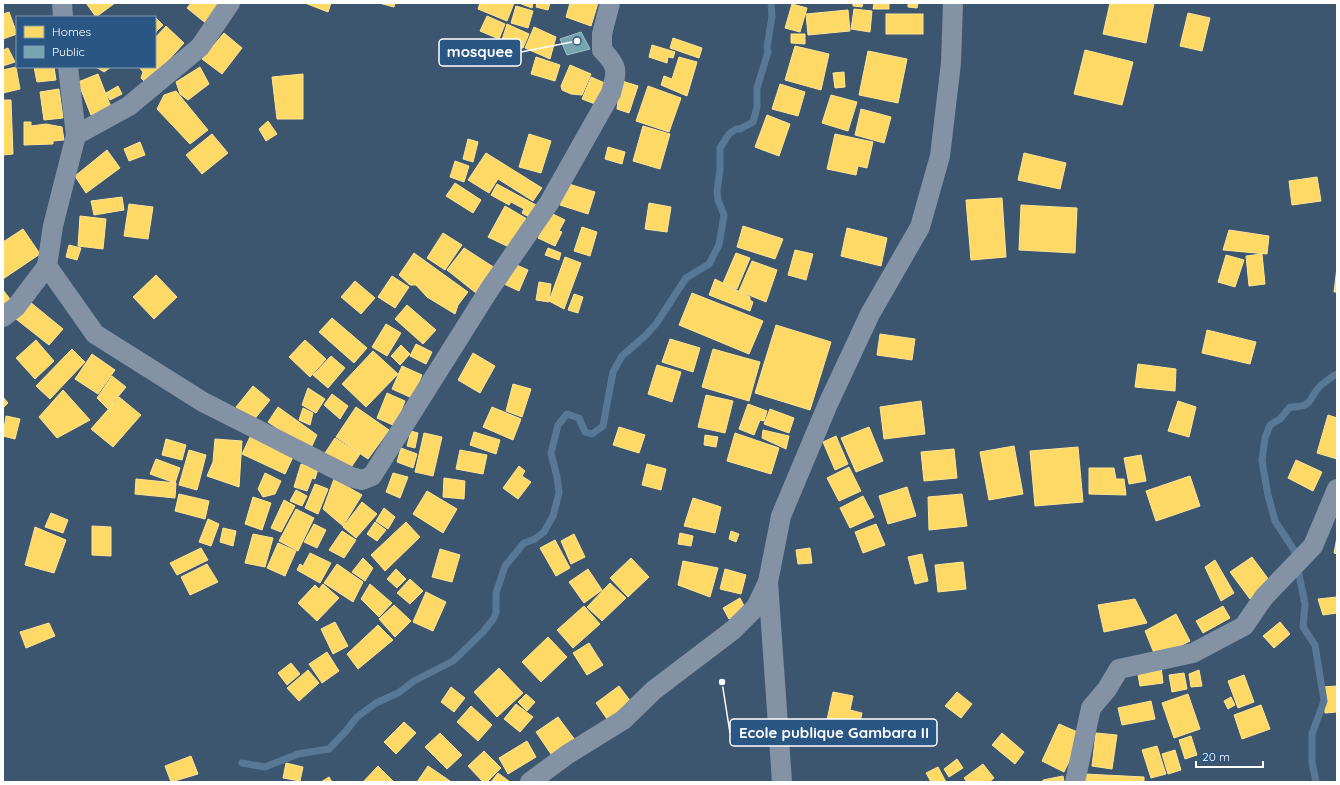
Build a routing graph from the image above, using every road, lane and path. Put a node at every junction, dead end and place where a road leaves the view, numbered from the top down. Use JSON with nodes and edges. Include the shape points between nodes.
{"nodes":[{"id":1,"x":62,"y":3,"type":"edge"},
{"id":2,"x":230,"y":3,"type":"edge"},
{"id":3,"x":610,"y":3,"type":"edge"},
{"id":4,"x":953,"y":3,"type":"edge"},
{"id":5,"x":63,"y":16,"type":"edge"},
{"id":6,"x":68,"y":68,"type":"edge"},
{"id":7,"x":76,"y":135,"type":"junction"},
{"id":8,"x":47,"y":266,"type":"junction"},
{"id":9,"x":3,"y":317,"type":"edge"},
{"id":10,"x":1337,"y":489,"type":"edge"},
{"id":11,"x":768,"y":582,"type":"junction"},
{"id":12,"x":530,"y":782,"type":"edge"},
{"id":13,"x":782,"y":782,"type":"edge"},
{"id":14,"x":1075,"y":782,"type":"edge"}],
"edges":[{"from":1,"to":5,"type":"street"},
{"from":2,"to":7,"type":"street","via":[[200,47],[129,106]]},
{"from":3,"to":8,"type":"street","via":[[602,34],[602,50],[613,61],[616,74],[611,93],[548,203],[489,290],[372,476],[362,480],[352,477],[228,415],[95,334]]},
{"from":4,"to":11,"type":"street","via":[[952,63],[940,156],[920,227],[870,314],[825,411],[781,516]]},
{"from":6,"to":7,"type":"street"},
{"from":7,"to":8,"type":"street","via":[[53,226]]},
{"from":8,"to":9,"type":"street","via":[[16,306]]},
{"from":10,"to":14,"type":"street","via":[[1313,546],[1264,597],[1244,626],[1193,653],[1119,669],[1092,708]]},
{"from":11,"to":12,"type":"street","via":[[756,606],[733,630],[654,690],[623,720],[568,754]]},
{"from":11,"to":13,"type":"street"}]}
